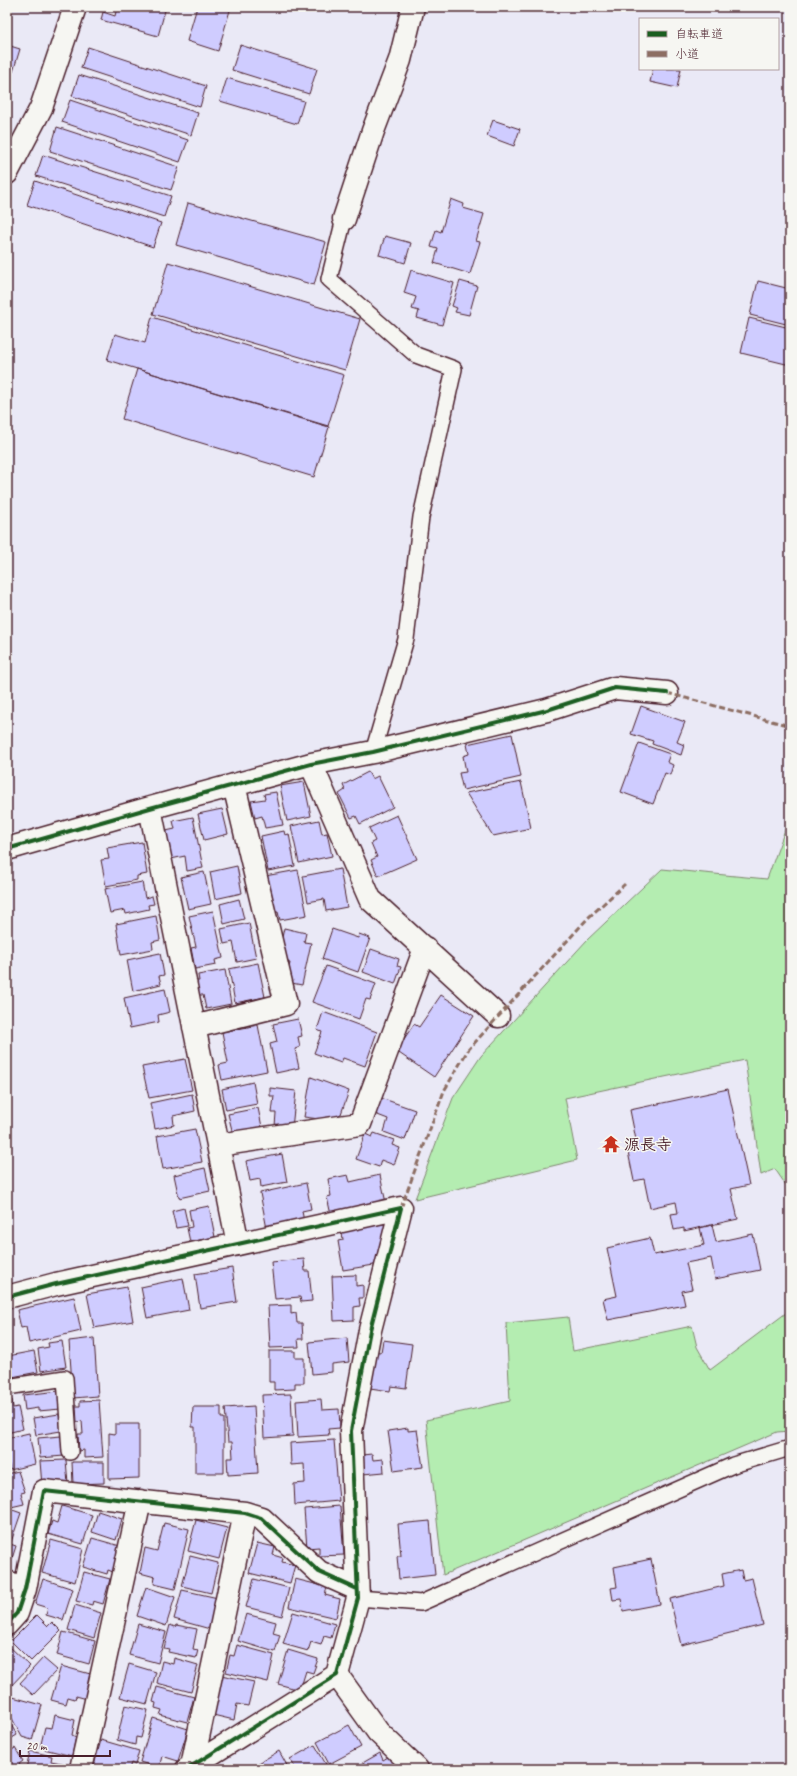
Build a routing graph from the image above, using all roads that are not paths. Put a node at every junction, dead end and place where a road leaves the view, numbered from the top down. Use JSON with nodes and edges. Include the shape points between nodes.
{"nodes":[{"id":1,"x":75,"y":7,"type":"edge"},
{"id":2,"x":413,"y":7,"type":"edge"},
{"id":3,"x":7,"y":173,"type":"edge"},
{"id":4,"x":344,"y":219,"type":"joint"},
{"id":5,"x":667,"y":693,"type":"dead end"},
{"id":6,"x":373,"y":752,"type":"junction"},
{"id":7,"x":311,"y":764,"type":"junction"},
{"id":8,"x":234,"y":785,"type":"junction"},
{"id":9,"x":150,"y":808,"type":"junction"},
{"id":10,"x":7,"y":849,"type":"edge"},
{"id":11,"x":424,"y":948,"type":"junction"},
{"id":12,"x":498,"y":1016,"type":"dead end"},
{"id":13,"x":194,"y":1026,"type":"junction"},
{"id":14,"x":218,"y":1145,"type":"junction"},
{"id":15,"x":238,"y":1244,"type":"junction"},
{"id":16,"x":7,"y":1297,"type":"edge"},
{"id":17,"x":7,"y":1387,"type":"edge"},
{"id":18,"x":790,"y":1448,"type":"edge"},
{"id":19,"x":70,"y":1452,"type":"dead end"},
{"id":20,"x":140,"y":1501,"type":"junction"},
{"id":21,"x":245,"y":1513,"type":"junction"},
{"id":22,"x":16,"y":1585,"type":"edge"},
{"id":23,"x":357,"y":1594,"type":"junction"},
{"id":24,"x":7,"y":1624,"type":"edge"},
{"id":25,"x":337,"y":1675,"type":"junction"},
{"id":26,"x":190,"y":1768,"type":"edge"},
{"id":27,"x":81,"y":1769,"type":"edge"},
{"id":28,"x":417,"y":1769,"type":"edge"}],
"edges":[{"from":1,"to":3,"type":"street","via":[[41,108]]},
{"from":2,"to":4,"type":"street","via":[[400,60]]},
{"from":4,"to":6,"type":"lane","via":[[329,279],[416,354],[454,369],[421,517],[406,639]]},
{"from":5,"to":6,"type":"street","via":[[615,688],[546,710]]},
{"from":6,"to":7,"type":"street"},
{"from":7,"to":8,"type":"street"},
{"from":7,"to":11,"type":"street","via":[[370,899]]},
{"from":8,"to":9,"type":"street"},
{"from":8,"to":13,"type":"street","via":[[286,1004]]},
{"from":9,"to":10,"type":"street"},
{"from":9,"to":13,"type":"street"},
{"from":11,"to":12,"type":"street"},
{"from":11,"to":14,"type":"street","via":[[360,1124]]},
{"from":13,"to":14,"type":"street"},
{"from":14,"to":15,"type":"street"},
{"from":15,"to":16,"type":"street"},
{"from":15,"to":23,"type":"street","via":[[402,1208],[370,1330],[351,1430]]},
{"from":17,"to":19,"type":"lane","via":[[65,1378]]},
{"from":18,"to":23,"type":"lane","via":[[733,1465],[421,1603]]},
{"from":20,"to":21,"type":"street"},
{"from":20,"to":22,"type":"street","via":[[44,1492]]},
{"from":20,"to":27,"type":"street"},
{"from":21,"to":23,"type":"street","via":[[261,1518],[319,1572]]},
{"from":21,"to":26,"type":"street"},
{"from":22,"to":24,"type":"street","via":[[16,1613]]},
{"from":23,"to":25,"type":"street"},
{"from":25,"to":26,"type":"street"},
{"from":25,"to":28,"type":"street","via":[[378,1732]]}]}
